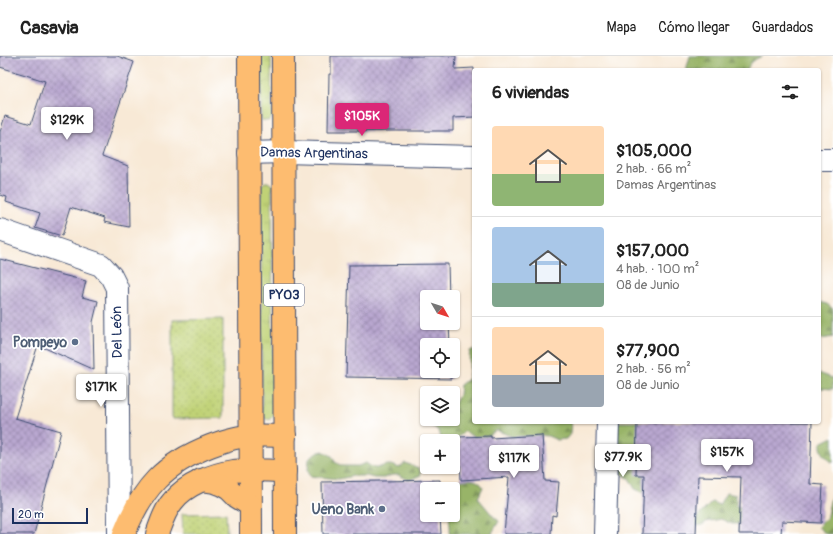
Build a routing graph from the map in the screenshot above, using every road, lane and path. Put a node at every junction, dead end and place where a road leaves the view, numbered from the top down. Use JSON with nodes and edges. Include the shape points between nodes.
{"nodes":[{"id":1,"x":249,"y":56,"type":"edge"},
{"id":2,"x":283,"y":56,"type":"edge"},
{"id":3,"x":283,"y":152,"type":"junction"},
{"id":4,"x":249,"y":153,"type":"junction"},
{"id":5,"x":472,"y":157,"type":"edge"},
{"id":6,"x":821,"y":160,"type":"edge"},
{"id":7,"x":833,"y":160,"type":"edge"},
{"id":8,"x":0,"y":230,"type":"edge"},
{"id":9,"x":608,"y":424,"type":"edge"},
{"id":10,"x":250,"y":436,"type":"junction"},
{"id":11,"x":285,"y":436,"type":"junction"},
{"id":12,"x":250,"y":471,"type":"junction"},
{"id":13,"x":285,"y":471,"type":"junction"},
{"id":14,"x":201,"y":480,"type":"junction"},
{"id":15,"x":250,"y":505,"type":"junction"},
{"id":16,"x":120,"y":534,"type":"edge"},
{"id":17,"x":124,"y":534,"type":"edge"},
{"id":18,"x":157,"y":534,"type":"edge"},
{"id":19,"x":250,"y":534,"type":"edge"},
{"id":20,"x":285,"y":534,"type":"edge"},
{"id":21,"x":605,"y":534,"type":"edge"}],
"edges":[{"from":1,"to":4,"type":"main road","number":"PY03"},
{"from":2,"to":3,"type":"main road","number":"PY03"},
{"from":3,"to":4,"type":"street","name":"Damas Argentinas"},
{"from":3,"to":5,"type":"street","name":"Damas Argentinas"},
{"from":3,"to":11,"type":"main road","number":"PY03"},
{"from":4,"to":10,"type":"main road","number":"PY03"},
{"from":6,"to":7,"type":"street"},
{"from":8,"to":16,"type":"street","name":"Del León","via":[[101,266],[111,276],[117,288]]},
{"from":9,"to":21,"type":"street"},
{"from":10,"to":11,"type":"main road"},
{"from":10,"to":12,"type":"main road","number":"PY03"},
{"from":10,"to":17,"type":"main road","via":[[205,448],[164,472],[137,505]]},
{"from":11,"to":13,"type":"main road","number":"PY03"},
{"from":12,"to":13,"type":"main road"},
{"from":12,"to":14,"type":"main road","via":[[233,471]]},
{"from":12,"to":15,"type":"main road","number":"PY03"},
{"from":13,"to":20,"type":"main road","number":"PY03"},
{"from":14,"to":15,"type":"main road","via":[[222,485]]},
{"from":14,"to":18,"type":"main road","via":[[173,500]]},
{"from":15,"to":19,"type":"main road","number":"PY03"}]}
